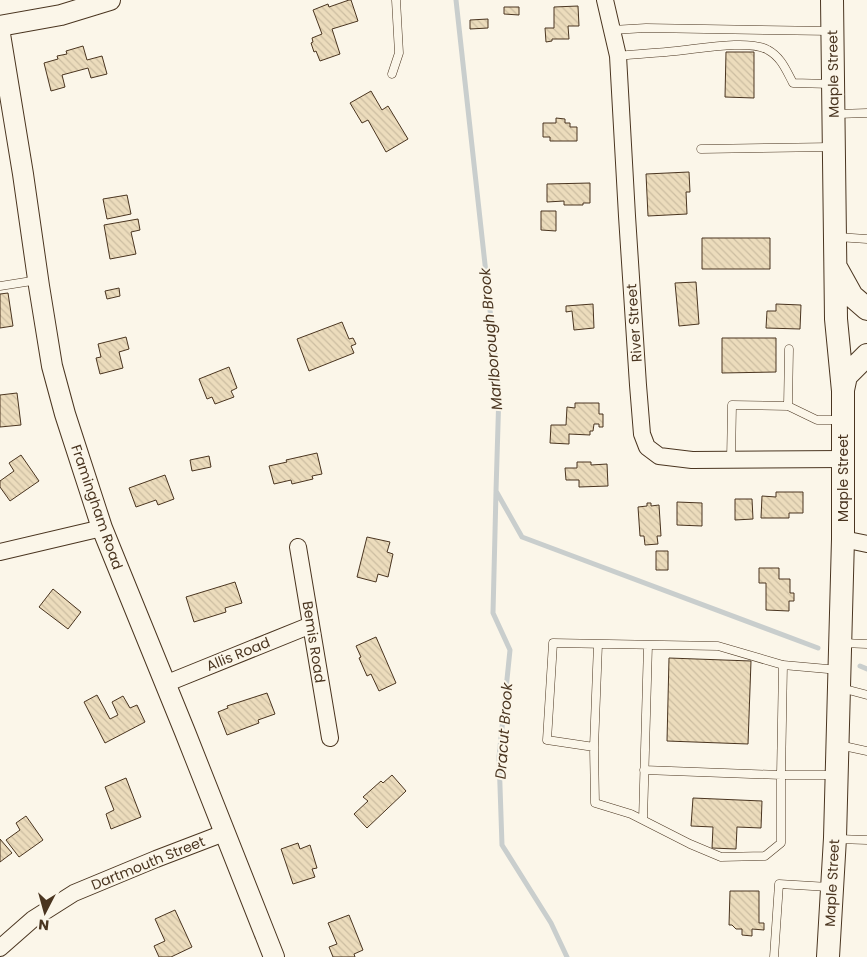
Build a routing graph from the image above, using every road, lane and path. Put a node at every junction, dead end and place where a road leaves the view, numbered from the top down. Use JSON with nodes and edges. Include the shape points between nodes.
{"nodes":[{"id":1,"x":110,"y":0,"type":"edge"},
{"id":2,"x":396,"y":0,"type":"edge"},
{"id":3,"x":606,"y":0,"type":"edge"},
{"id":4,"x":832,"y":0,"type":"edge"},
{"id":5,"x":0,"y":26,"type":"edge"},
{"id":6,"x":612,"y":30,"type":"junction"},
{"id":7,"x":832,"y":30,"type":"junction"},
{"id":8,"x":0,"y":34,"type":"edge"},
{"id":9,"x":618,"y":56,"type":"junction"},
{"id":10,"x":392,"y":74,"type":"dead end"},
{"id":11,"x":833,"y":84,"type":"junction"},
{"id":12,"x":867,"y":113,"type":"edge"},
{"id":13,"x":833,"y":114,"type":"junction"},
{"id":14,"x":834,"y":147,"type":"junction"},
{"id":15,"x":701,"y":149,"type":"dead end"},
{"id":16,"x":835,"y":237,"type":"junction"},
{"id":17,"x":867,"y":239,"type":"edge"},
{"id":18,"x":835,"y":265,"type":"junction"},
{"id":19,"x":38,"y":280,"type":"junction"},
{"id":20,"x":0,"y":286,"type":"edge"},
{"id":21,"x":867,"y":310,"type":"edge"},
{"id":22,"x":836,"y":319,"type":"junction"},
{"id":23,"x":867,"y":321,"type":"edge"},
{"id":24,"x":837,"y":342,"type":"junction"},
{"id":25,"x":867,"y":344,"type":"edge"},
{"id":26,"x":789,"y":349,"type":"dead end"},
{"id":27,"x":867,"y":355,"type":"edge"},
{"id":28,"x":843,"y":391,"type":"junction"},
{"id":29,"x":788,"y":406,"type":"junction"},
{"id":30,"x":842,"y":420,"type":"junction"},
{"id":31,"x":843,"y":459,"type":"junction"},
{"id":32,"x":731,"y":460,"type":"junction"},
{"id":33,"x":102,"y":528,"type":"junction"},
{"id":34,"x":842,"y":539,"type":"junction"},
{"id":35,"x":867,"y":544,"type":"edge"},
{"id":36,"x":298,"y":547,"type":"dead end"},
{"id":37,"x":0,"y":552,"type":"edge"},
{"id":38,"x":311,"y":625,"type":"junction"},
{"id":39,"x":839,"y":643,"type":"junction"},
{"id":40,"x":598,"y":644,"type":"junction"},
{"id":41,"x":867,"y":644,"type":"edge"},
{"id":42,"x":648,"y":645,"type":"junction"},
{"id":43,"x":783,"y":665,"type":"junction"},
{"id":44,"x":839,"y":679,"type":"junction"},
{"id":45,"x":165,"y":684,"type":"junction"},
{"id":46,"x":867,"y":695,"type":"edge"},
{"id":47,"x":330,"y":738,"type":"dead end"},
{"id":48,"x":837,"y":744,"type":"junction"},
{"id":49,"x":594,"y":747,"type":"junction"},
{"id":50,"x":867,"y":751,"type":"edge"},
{"id":51,"x":644,"y":770,"type":"junction"},
{"id":52,"x":781,"y":775,"type":"junction"},
{"id":53,"x":836,"y":775,"type":"junction"},
{"id":54,"x":643,"y":820,"type":"junction"},
{"id":55,"x":224,"y":833,"type":"junction"},
{"id":56,"x":835,"y":838,"type":"junction"},
{"id":57,"x":867,"y":840,"type":"edge"},
{"id":58,"x":831,"y":887,"type":"junction"},
{"id":59,"x":0,"y":948,"type":"edge"},
{"id":60,"x":274,"y":957,"type":"edge"},
{"id":61,"x":774,"y":957,"type":"edge"},
{"id":62,"x":828,"y":957,"type":"edge"}],
"edges":[{"from":1,"to":5,"type":"street","via":[[61,15]]},
{"from":2,"to":10,"type":"lane","via":[[399,53]]},
{"from":3,"to":6,"type":"street","name":"River Street"},
{"from":4,"to":7,"type":"main road","name":"Maple Street"},
{"from":6,"to":7,"type":"lane"},
{"from":6,"to":9,"type":"street","name":"River Street"},
{"from":7,"to":11,"type":"main road","name":"Maple Street"},
{"from":8,"to":19,"type":"street","name":"Framingham Road"},
{"from":9,"to":11,"type":"lane","via":[[712,46],[754,46],[775,54],[793,83]]},
{"from":9,"to":32,"type":"street","name":"River Street","via":[[642,434],[647,447],[659,456]]},
{"from":11,"to":13,"type":"main road","name":"Maple Street"},
{"from":12,"to":13,"type":"lane"},
{"from":13,"to":14,"type":"main road","name":"Maple Street"},
{"from":14,"to":15,"type":"lane"},
{"from":14,"to":16,"type":"main road","name":"Maple Street"},
{"from":16,"to":17,"type":"lane"},
{"from":16,"to":18,"type":"main road","name":"Maple Street"},
{"from":18,"to":21,"type":"main road","via":[[852,296]]},
{"from":18,"to":22,"type":"main road","name":"Maple Street"},
{"from":19,"to":20,"type":"lane"},
{"from":19,"to":33,"type":"street","name":"Framingham Road","via":[[52,366]]},
{"from":22,"to":23,"type":"main road"},
{"from":22,"to":24,"type":"main road","name":"Maple Street"},
{"from":24,"to":25,"type":"main road"},
{"from":24,"to":28,"type":"main road","name":"Maple Street"},
{"from":26,"to":29,"type":"lane"},
{"from":27,"to":28,"type":"main road","via":[[846,376]]},
{"from":28,"to":30,"type":"main road","name":"Maple Street"},
{"from":29,"to":30,"type":"lane","via":[[816,420]]},
{"from":29,"to":32,"type":"lane","via":[[732,405]]},
{"from":30,"to":31,"type":"main road","name":"Maple Street"},
{"from":31,"to":32,"type":"street","name":"River Street"},
{"from":31,"to":34,"type":"main road","name":"Maple Street"},
{"from":33,"to":37,"type":"street"},
{"from":33,"to":45,"type":"street","name":"Framingham Road"},
{"from":34,"to":35,"type":"street"},
{"from":34,"to":39,"type":"main road","name":"Maple Street"},
{"from":36,"to":38,"type":"street","name":"Bemis Road"},
{"from":38,"to":45,"type":"street","name":"Allis Road"},
{"from":38,"to":47,"type":"street","name":"Bemis Road"},
{"from":39,"to":41,"type":"lane"},
{"from":39,"to":44,"type":"main road","name":"Maple Street"},
{"from":40,"to":42,"type":"lane"},
{"from":40,"to":49,"type":"lane"},
{"from":40,"to":49,"type":"lane","via":[[553,643],[547,740]]},
{"from":42,"to":43,"type":"lane","via":[[718,646]]},
{"from":42,"to":51,"type":"lane"},
{"from":43,"to":44,"type":"lane"},
{"from":43,"to":52,"type":"lane"},
{"from":44,"to":46,"type":"lane"},
{"from":44,"to":48,"type":"main road","name":"Maple Street"},
{"from":45,"to":55,"type":"street","name":"Framingham Road"},
{"from":48,"to":50,"type":"lane"},
{"from":48,"to":53,"type":"main road","name":"Maple Street"},
{"from":49,"to":54,"type":"lane","via":[[595,803]]},
{"from":51,"to":52,"type":"lane"},
{"from":51,"to":54,"type":"lane"},
{"from":52,"to":53,"type":"lane"},
{"from":52,"to":54,"type":"lane","via":[[781,843],[765,856],[722,857]]},
{"from":53,"to":56,"type":"main road","name":"Maple Street"},
{"from":55,"to":59,"type":"street","name":"Dartmouth Street","via":[[74,893],[33,919]]},
{"from":55,"to":60,"type":"street","name":"Framingham Road"},
{"from":56,"to":57,"type":"lane"},
{"from":56,"to":58,"type":"main road","name":"Maple Street"},
{"from":58,"to":61,"type":"lane","via":[[779,884]]},
{"from":58,"to":62,"type":"main road","name":"Maple Street"}]}
